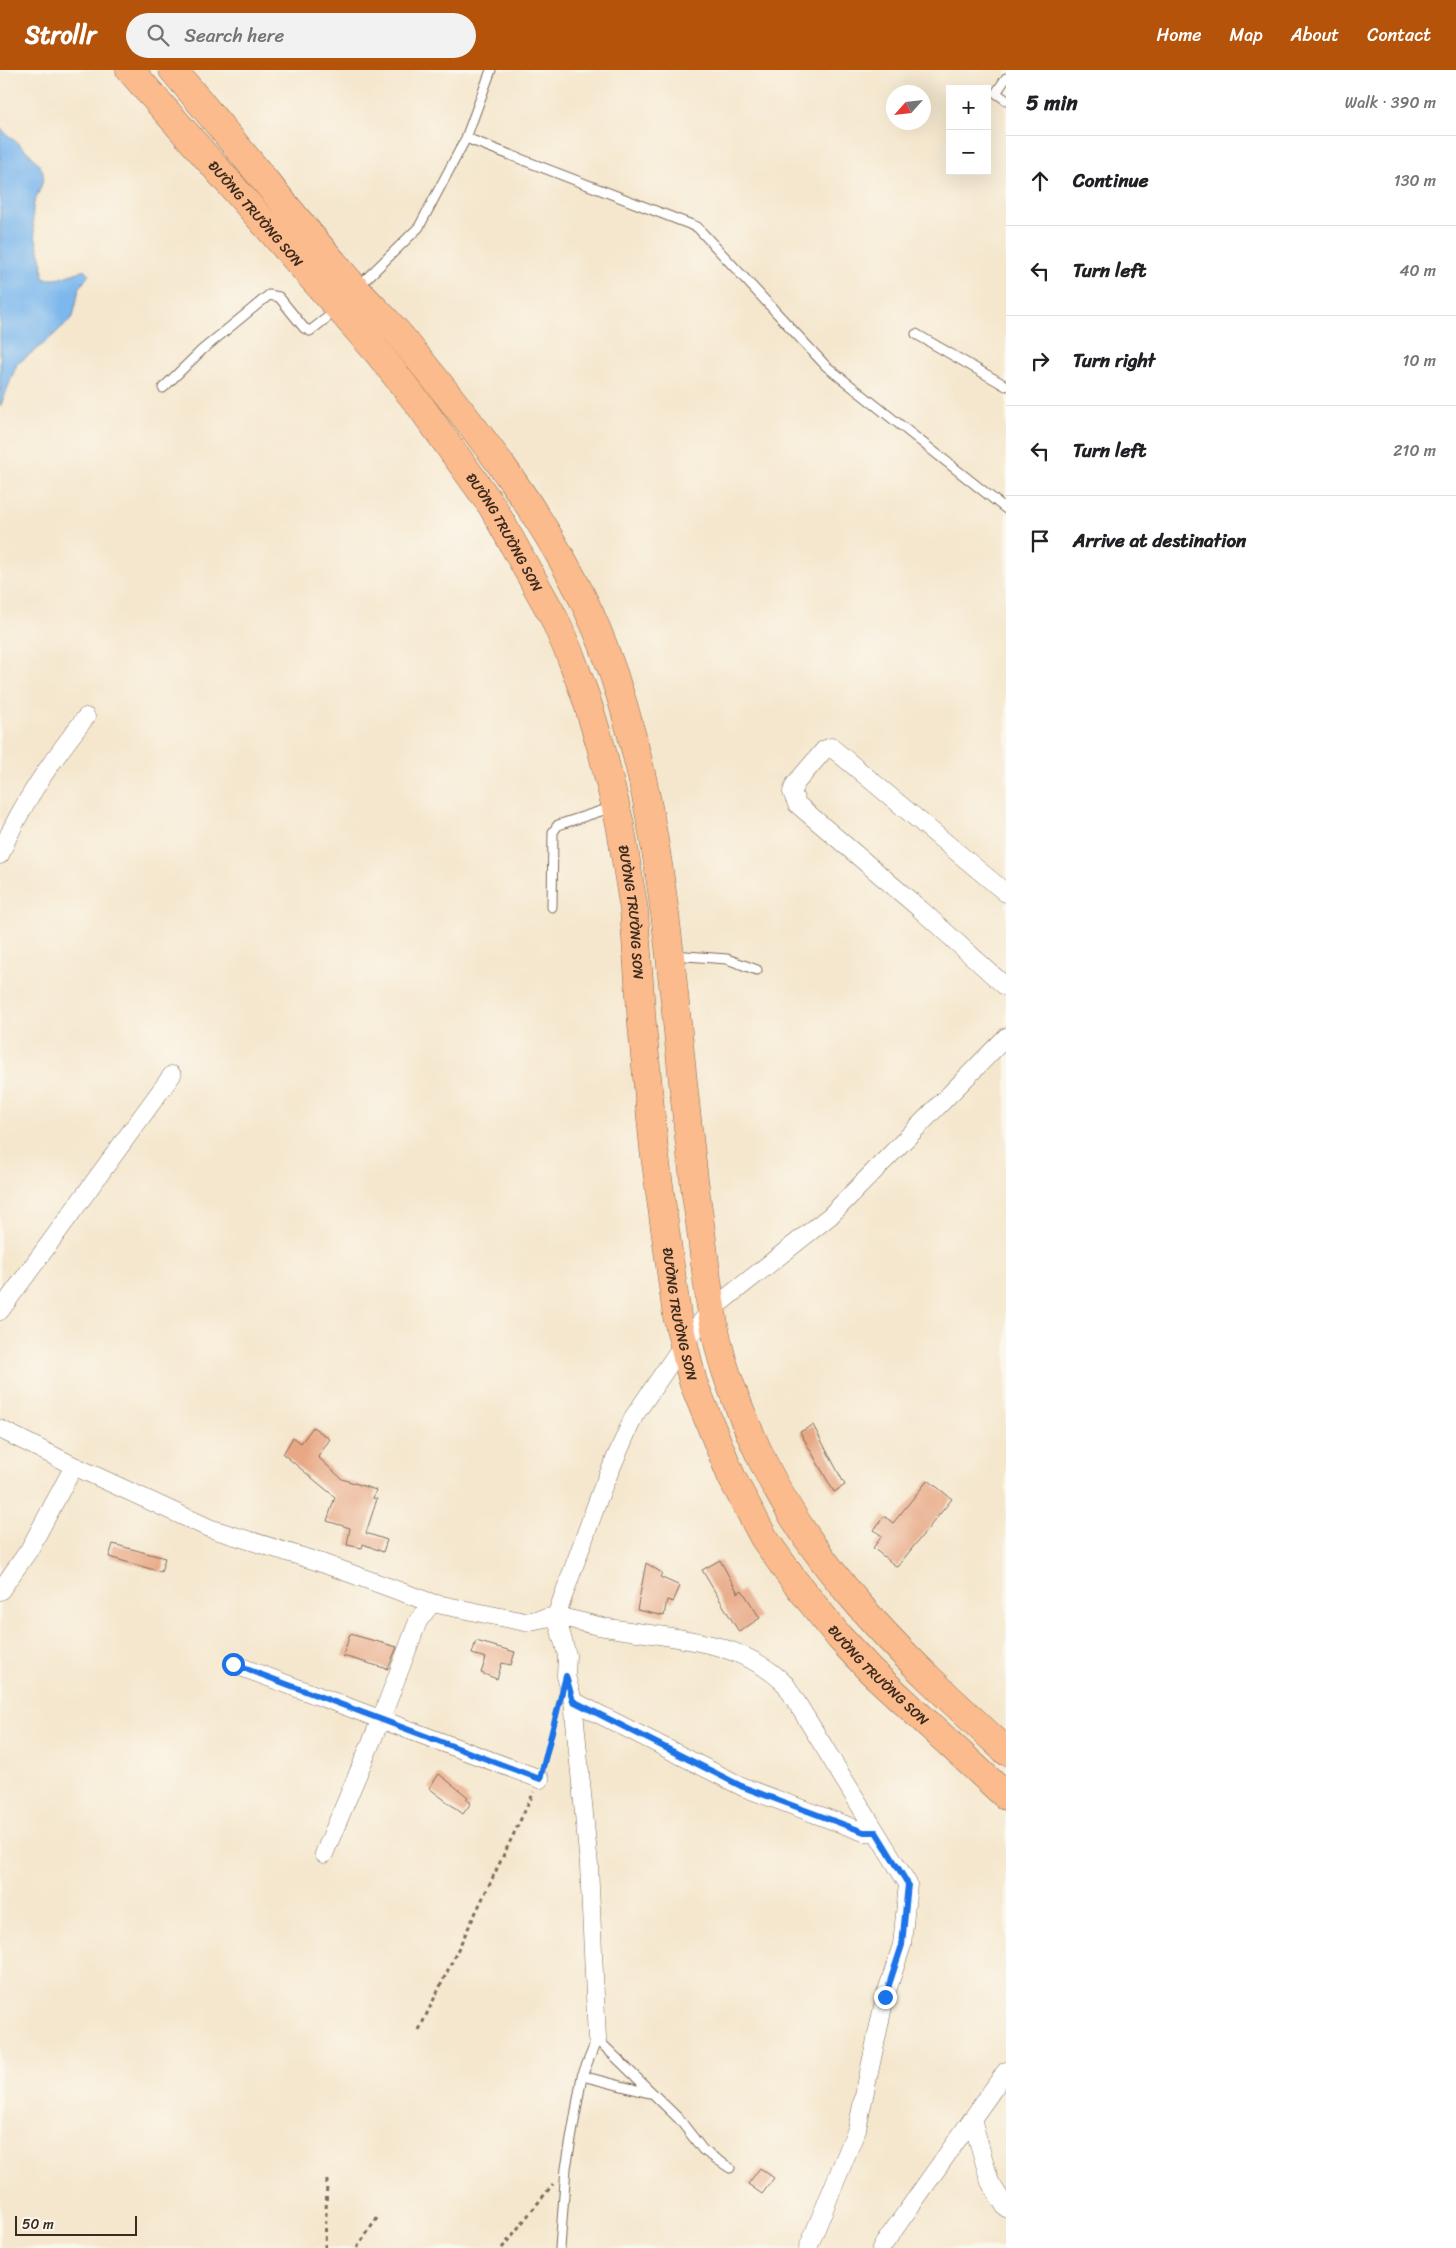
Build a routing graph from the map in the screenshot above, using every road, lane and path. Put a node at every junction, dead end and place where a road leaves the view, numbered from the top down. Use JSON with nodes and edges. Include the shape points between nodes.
{"nodes":[{"id":1,"x":130,"y":70,"type":"edge"},
{"id":2,"x":174,"y":70,"type":"edge"},
{"id":3,"x":491,"y":70,"type":"edge"},
{"id":4,"x":1006,"y":78,"type":"edge"},
{"id":5,"x":1006,"y":100,"type":"edge"},
{"id":6,"x":466,"y":138,"type":"junction"},
{"id":7,"x":348,"y":299,"type":"junction"},
{"id":8,"x":916,"y":334,"type":"dead end"},
{"id":9,"x":1005,"y":383,"type":"edge"},
{"id":10,"x":163,"y":388,"type":"dead end"},
{"id":11,"x":1006,"y":509,"type":"edge"},
{"id":12,"x":86,"y":717,"type":"dead end"},
{"id":13,"x":616,"y":806,"type":"junction"},
{"id":14,"x":0,"y":856,"type":"edge"},
{"id":15,"x":1006,"y":893,"type":"edge"},
{"id":16,"x":552,"y":908,"type":"dead end"},
{"id":17,"x":670,"y":955,"type":"junction"},
{"id":18,"x":757,"y":970,"type":"dead end"},
{"id":19,"x":1006,"y":986,"type":"edge"},
{"id":20,"x":1006,"y":1037,"type":"edge"},
{"id":21,"x":172,"y":1075,"type":"dead end"},
{"id":22,"x":711,"y":1310,"type":"junction"},
{"id":23,"x":0,"y":1311,"type":"edge"},
{"id":24,"x":684,"y":1343,"type":"junction"},
{"id":25,"x":0,"y":1429,"type":"edge"},
{"id":26,"x":74,"y":1466,"type":"junction"},
{"id":27,"x":0,"y":1592,"type":"edge"},
{"id":28,"x":432,"y":1603,"type":"junction"},
{"id":29,"x":556,"y":1616,"type":"junction"},
{"id":30,"x":233,"y":1664,"type":"dead end"},
{"id":31,"x":566,"y":1676,"type":"junction"},
{"id":32,"x":573,"y":1701,"type":"junction"},
{"id":33,"x":381,"y":1719,"type":"junction"},
{"id":34,"x":1006,"y":1751,"type":"edge"},
{"id":35,"x":540,"y":1779,"type":"junction"},
{"id":36,"x":1006,"y":1796,"type":"edge"},
{"id":37,"x":876,"y":1832,"type":"junction"},
{"id":38,"x":324,"y":1854,"type":"dead end"},
{"id":39,"x":419,"y":2030,"type":"dead end"},
{"id":40,"x":597,"y":2040,"type":"junction"},
{"id":41,"x":1006,"y":2071,"type":"edge"},
{"id":42,"x":582,"y":2076,"type":"junction"},
{"id":43,"x":650,"y":2093,"type":"junction"},
{"id":44,"x":972,"y":2119,"type":"junction"},
{"id":45,"x":566,"y":2168,"type":"junction"},
{"id":46,"x":730,"y":2168,"type":"dead end"},
{"id":47,"x":327,"y":2180,"type":"dead end"},
{"id":48,"x":1006,"y":2208,"type":"edge"},
{"id":49,"x":377,"y":2218,"type":"dead end"},
{"id":50,"x":325,"y":2248,"type":"edge"},
{"id":51,"x":357,"y":2248,"type":"edge"},
{"id":52,"x":502,"y":2248,"type":"edge"},
{"id":53,"x":560,"y":2248,"type":"edge"},
{"id":54,"x":808,"y":2248,"type":"edge"},
{"id":55,"x":881,"y":2248,"type":"edge"}],
"edges":[{"from":1,"to":7,"type":"highway","name":"ĐƯỜNG TRƯỜNG SƠN"},
{"from":2,"to":7,"type":"highway","name":"ĐƯỜNG TRƯỜNG SƠN"},
{"from":3,"to":6,"type":"lane"},
{"from":4,"to":5,"type":"lane","via":[[996,93]]},
{"from":6,"to":7,"type":"lane","via":[[419,227]]},
{"from":6,"to":11,"type":"lane","via":[[697,227],[826,366]]},
{"from":7,"to":10,"type":"lane","via":[[310,331],[279,297],[269,295],[202,350]]},
{"from":7,"to":13,"type":"highway","name":"ĐƯỜNG TRƯỜNG SƠN","via":[[397,377],[492,506],[532,575],[572,658],[601,746]]},
{"from":7,"to":17,"type":"highway","name":"ĐƯỜNG TRƯỜNG SƠN","via":[[398,333],[496,459],[547,533],[584,601],[606,652],[634,746],[652,825]]},
{"from":8,"to":9,"type":"lane"},
{"from":12,"to":14,"type":"street","via":[[57,754],[10,830]]},
{"from":13,"to":16,"type":"lane","via":[[558,825],[554,832]]},
{"from":13,"to":24,"type":"highway","name":"ĐƯỜNG TRƯỜNG SƠN","via":[[634,910],[654,1149],[677,1316]]},
{"from":15,"to":19,"type":"street","via":[[831,747],[824,750],[792,792],[797,804]]},
{"from":17,"to":18,"type":"lane","via":[[727,959]]},
{"from":17,"to":22,"type":"highway","name":"ĐƯỜNG TRƯỜNG SƠN","via":[[689,1145]]},
{"from":20,"to":22,"type":"street","via":[[830,1216]]},
{"from":21,"to":23,"type":"street"},
{"from":22,"to":24,"type":"street"},
{"from":22,"to":34,"type":"highway","name":"ĐƯỜNG TRƯỜNG SƠN","via":[[726,1371],[760,1454],[810,1543],[872,1621]]},
{"from":24,"to":29,"type":"street","via":[[634,1416],[602,1489]]},
{"from":24,"to":36,"type":"highway","name":"ĐƯỜNG TRƯỜNG SƠN","via":[[693,1382],[732,1478],[764,1538],[792,1578],[840,1638],[872,1671]]},
{"from":25,"to":26,"type":"street"},
{"from":26,"to":27,"type":"street","via":[[29,1550]]},
{"from":26,"to":28,"type":"street","via":[[209,1528],[319,1562]]},
{"from":28,"to":29,"type":"street","via":[[525,1622]]},
{"from":28,"to":33,"type":"street","via":[[418,1621]]},
{"from":29,"to":31,"type":"street","via":[[567,1655]]},
{"from":29,"to":37,"type":"street","via":[[604,1627],[698,1640],[743,1656],[777,1675]]},
{"from":30,"to":33,"type":"street"},
{"from":31,"to":32,"type":"street"},
{"from":31,"to":35,"type":"path"},
{"from":32,"to":37,"type":"street","via":[[743,1787],[864,1832]]},
{"from":32,"to":40,"type":"street","via":[[589,1865]]},
{"from":33,"to":35,"type":"street"},
{"from":33,"to":38,"type":"street"},
{"from":35,"to":39,"type":"path"},
{"from":37,"to":54,"type":"street","via":[[908,1884],[902,1945],[885,1997],[858,2129]]},
{"from":40,"to":42,"type":"lane"},
{"from":40,"to":43,"type":"lane"},
{"from":41,"to":44,"type":"street"},
{"from":42,"to":43,"type":"lane"},
{"from":42,"to":45,"type":"lane"},
{"from":43,"to":46,"type":"lane","via":[[679,2119],[703,2150]]},
{"from":44,"to":48,"type":"street","via":[[990,2182]]},
{"from":44,"to":55,"type":"street"},
{"from":45,"to":52,"type":"path"},
{"from":45,"to":53,"type":"lane"},
{"from":47,"to":50,"type":"path"},
{"from":49,"to":51,"type":"path"}]}
